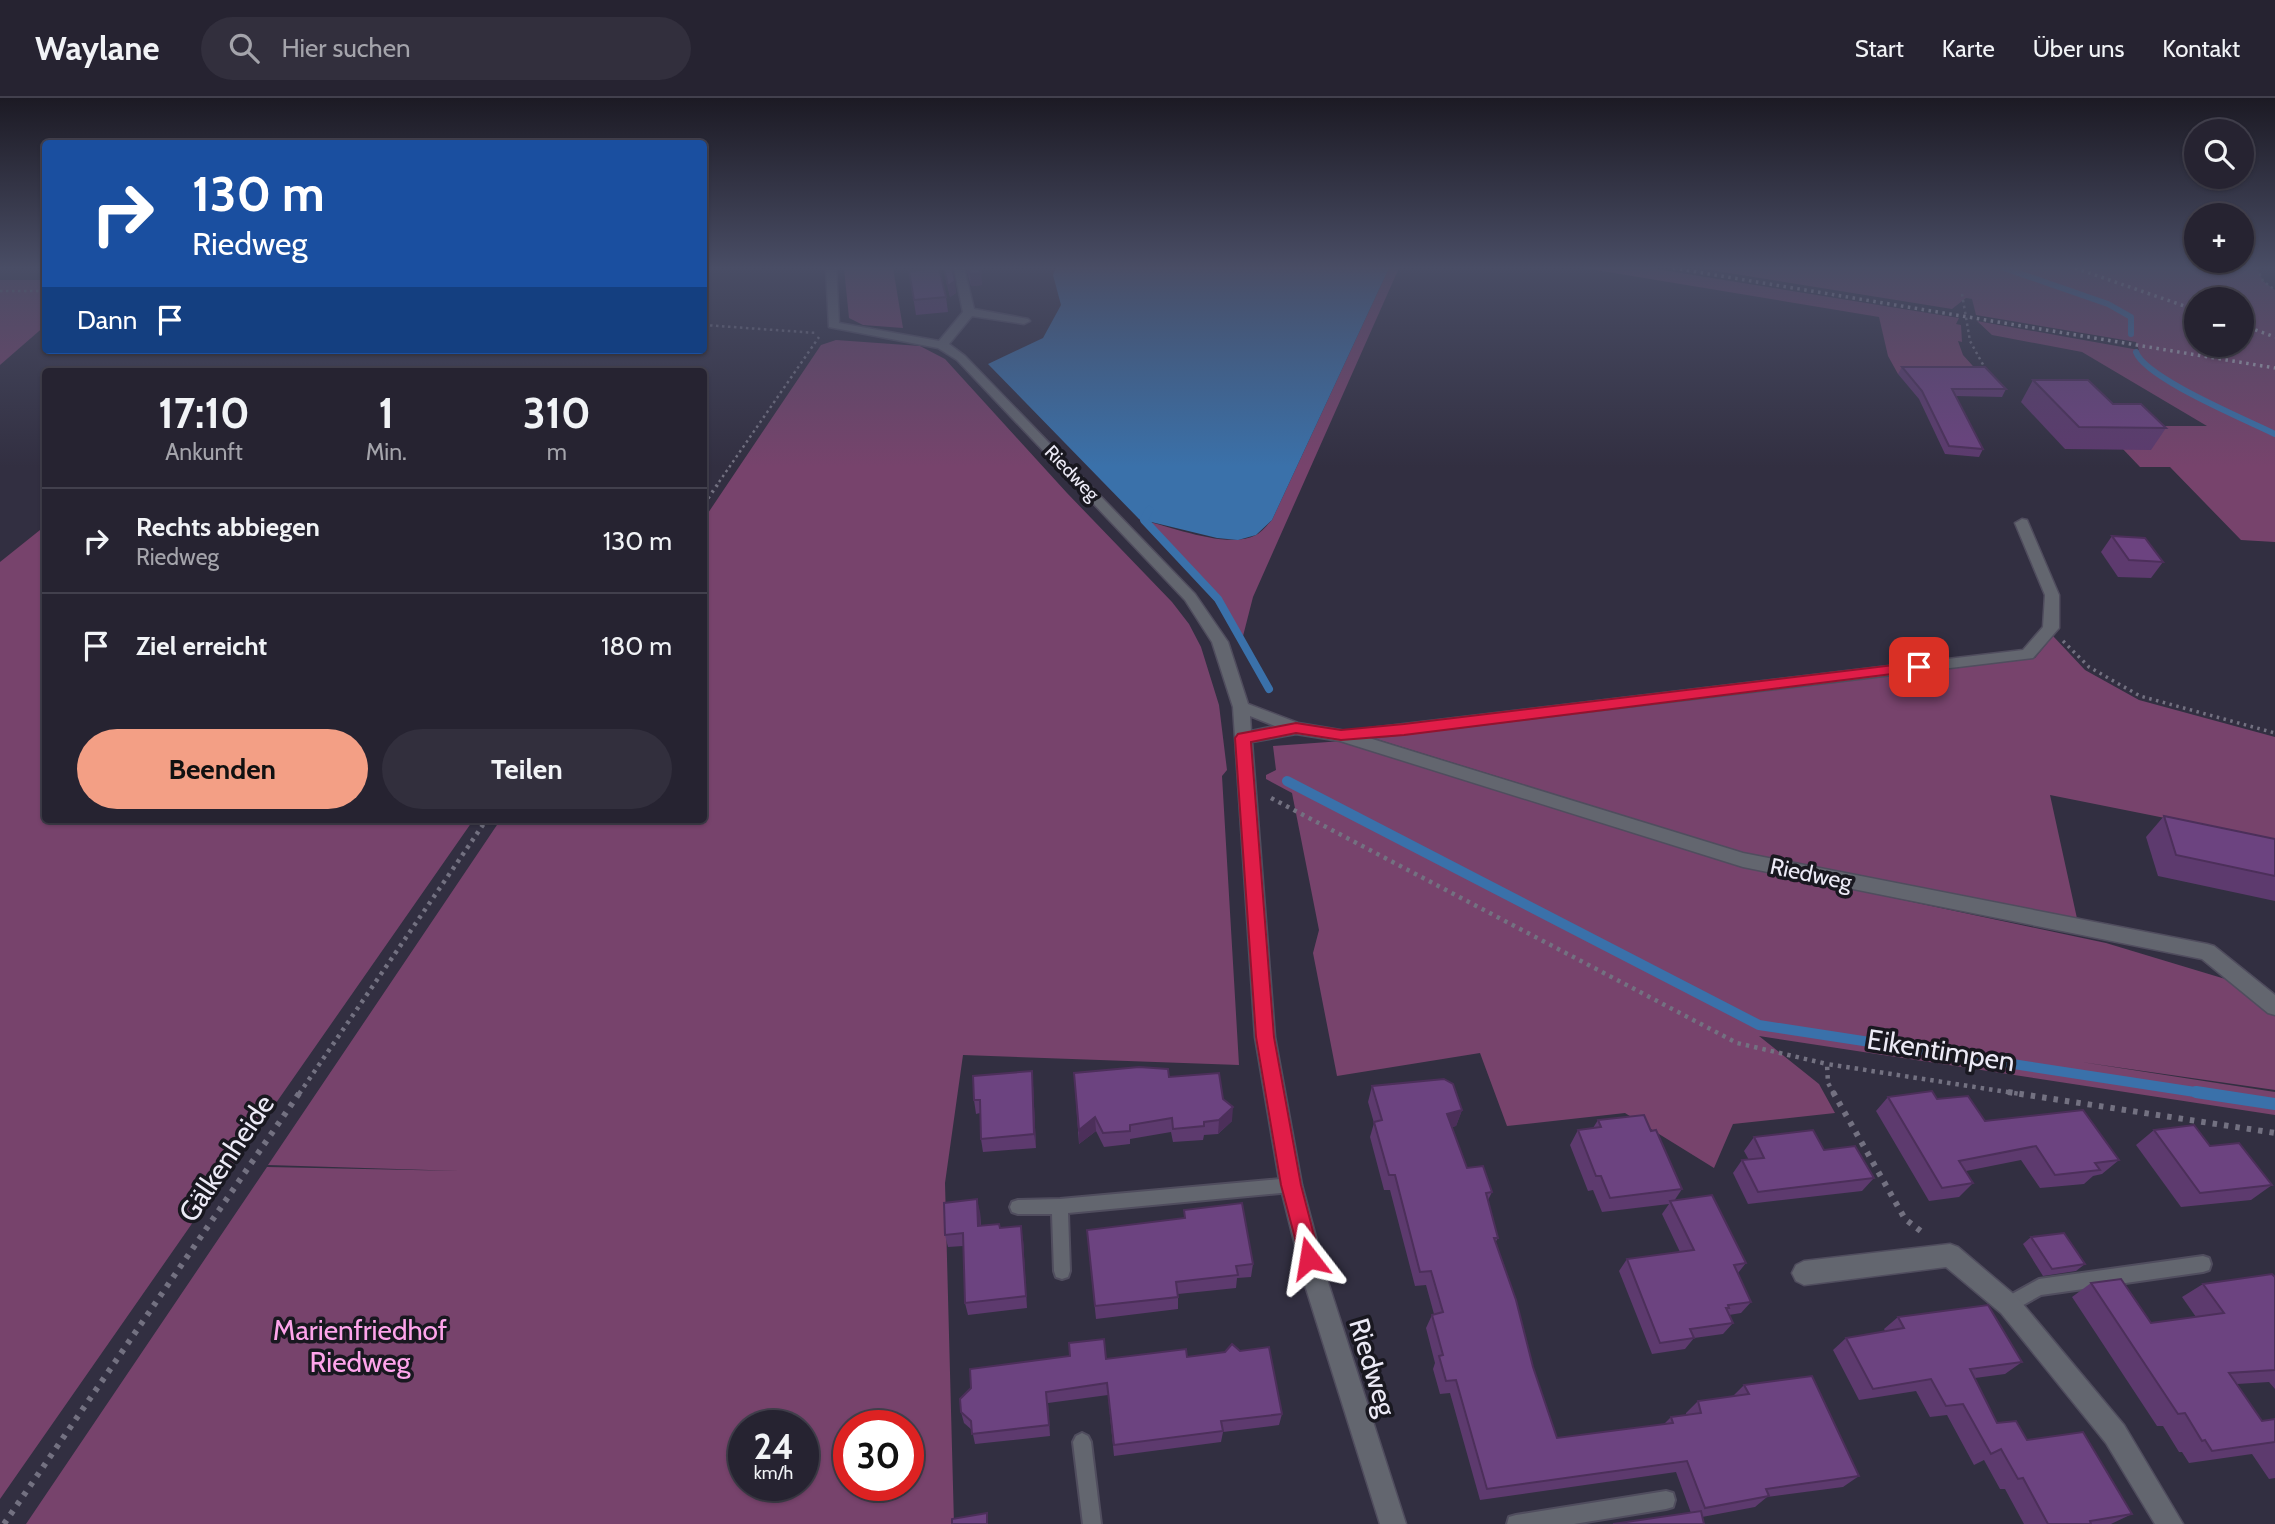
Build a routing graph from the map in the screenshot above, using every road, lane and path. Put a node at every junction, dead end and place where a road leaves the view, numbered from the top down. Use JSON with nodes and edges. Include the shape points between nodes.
{"nodes":[{"id":1,"x":824,"y":335,"type":"edge"},
{"id":2,"x":868,"y":335,"type":"edge"},
{"id":3,"x":952,"y":335,"type":"edge"},
{"id":4,"x":1968,"y":335,"type":"edge"},
{"id":5,"x":942,"y":345,"type":"junction"},
{"id":6,"x":1991,"y":376,"type":"edge"},
{"id":7,"x":707,"y":500,"type":"edge"},
{"id":8,"x":2022,"y":523,"type":"dead end"},
{"id":9,"x":2051,"y":628,"type":"junction"},
{"id":10,"x":1241,"y":707,"type":"junction"},
{"id":11,"x":1296,"y":728,"type":"junction"},
{"id":12,"x":2275,"y":733,"type":"edge"},
{"id":13,"x":1341,"y":735,"type":"junction"},
{"id":14,"x":1243,"y":738,"type":"junction"},
{"id":15,"x":1246,"y":785,"type":"junction"},
{"id":16,"x":485,"y":823,"type":"edge"},
{"id":17,"x":2275,"y":1007,"type":"edge"},
{"id":18,"x":1827,"y":1065,"type":"junction"},
{"id":19,"x":2275,"y":1133,"type":"edge"},
{"id":20,"x":1291,"y":1185,"type":"junction"},
{"id":21,"x":1060,"y":1206,"type":"junction"},
{"id":22,"x":1018,"y":1207,"type":"dead end"},
{"id":23,"x":1950,"y":1255,"type":"junction"},
{"id":24,"x":2203,"y":1264,"type":"dead end"},
{"id":25,"x":1062,"y":1271,"type":"dead end"},
{"id":26,"x":1804,"y":1273,"type":"dead end"},
{"id":27,"x":2009,"y":1305,"type":"junction"},
{"id":28,"x":1082,"y":1441,"type":"dead end"},
{"id":29,"x":1666,"y":1500,"type":"dead end"},
{"id":30,"x":4,"y":1524,"type":"edge"},
{"id":31,"x":1092,"y":1524,"type":"edge"},
{"id":32,"x":1393,"y":1524,"type":"edge"},
{"id":33,"x":1516,"y":1524,"type":"edge"},
{"id":34,"x":2170,"y":1524,"type":"edge"}],
"edges":[{"from":1,"to":7,"type":"path"},
{"from":2,"to":5,"type":"street","name":"Riedweg"},
{"from":3,"to":5,"type":"street"},
{"from":4,"to":6,"type":"path","via":[[1970,349]]},
{"from":5,"to":10,"type":"street","name":"Riedweg","via":[[961,358],[1191,597],[1220,642]]},
{"from":8,"to":9,"type":"street","via":[[2052,594]]},
{"from":9,"to":12,"type":"path","via":[[2089,667],[2140,696]]},
{"from":9,"to":13,"type":"street","name":"Riedweg","via":[[2028,654]]},
{"from":10,"to":11,"type":"street","name":"Riedweg"},
{"from":10,"to":14,"type":"street","name":"Riedweg"},
{"from":11,"to":13,"type":"street","name":"Riedweg"},
{"from":11,"to":14,"type":"street","name":"Riedweg"},
{"from":13,"to":17,"type":"street","name":"Riedweg","via":[[1743,860],[2207,952]]},
{"from":14,"to":15,"type":"street","name":"Riedweg"},
{"from":15,"to":18,"type":"path","name":"Eikentimpen","via":[[1737,1043]]},
{"from":15,"to":20,"type":"street","name":"Riedweg","via":[[1265,1037]]},
{"from":16,"to":30,"type":"path","name":"Gälkenheide"},
{"from":18,"to":19,"type":"path","name":"Eikentimpen"},
{"from":18,"to":23,"type":"path","via":[[1828,1083],[1905,1219]]},
{"from":20,"to":21,"type":"lane"},
{"from":20,"to":32,"type":"street","name":"Riedweg","via":[[1316,1282]]},
{"from":21,"to":22,"type":"lane"},
{"from":21,"to":25,"type":"lane"},
{"from":23,"to":26,"type":"street"},
{"from":23,"to":27,"type":"street"},
{"from":24,"to":27,"type":"lane","via":[[2039,1287]]},
{"from":27,"to":34,"type":"street","via":[[2115,1434]]},
{"from":28,"to":31,"type":"lane"},
{"from":29,"to":33,"type":"lane"}]}
